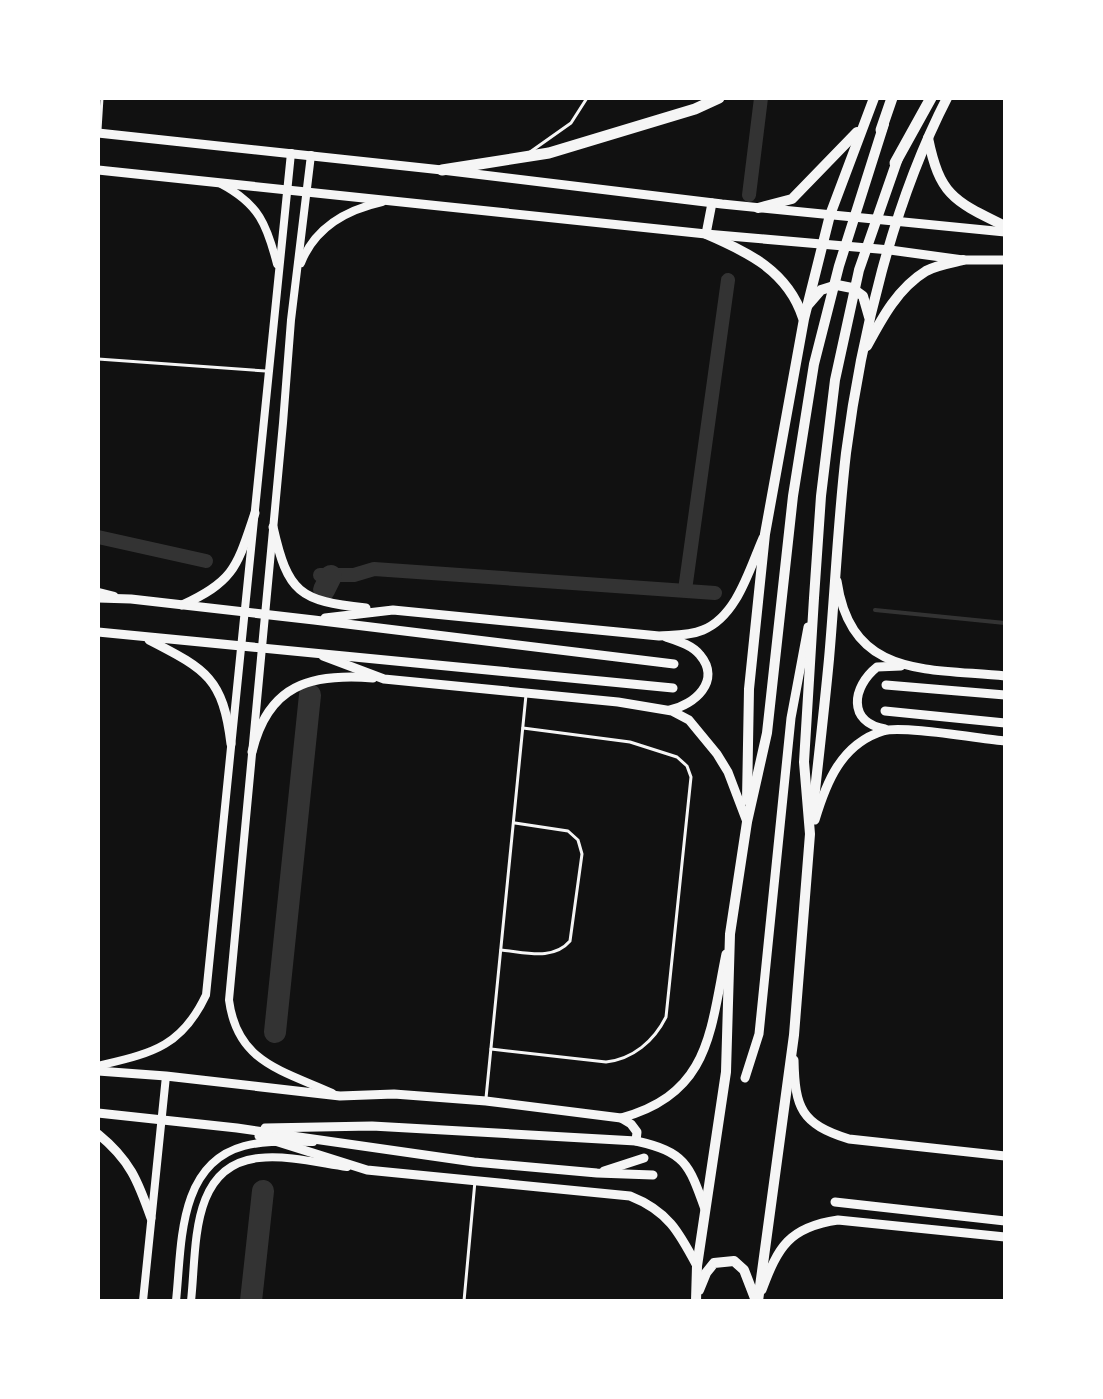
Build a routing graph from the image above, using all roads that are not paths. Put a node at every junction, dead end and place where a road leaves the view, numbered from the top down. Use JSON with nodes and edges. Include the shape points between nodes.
{"nodes":[{"id":1,"x":102,"y":98,"type":"edge"},
{"id":2,"x":587,"y":98,"type":"edge"},
{"id":3,"x":719,"y":98,"type":"edge"},
{"id":4,"x":874,"y":98,"type":"edge"},
{"id":5,"x":892,"y":98,"type":"edge"},
{"id":6,"x":898,"y":98,"type":"edge"},
{"id":7,"x":929,"y":98,"type":"edge"},
{"id":8,"x":947,"y":98,"type":"edge"},
{"id":9,"x":861,"y":128,"type":"junction"},
{"id":10,"x":881,"y":130,"type":"junction"},
{"id":11,"x":99,"y":134,"type":"edge"},
{"id":12,"x":928,"y":136,"type":"junction"},
{"id":13,"x":291,"y":153,"type":"junction"},
{"id":14,"x":311,"y":155,"type":"junction"},
{"id":15,"x":522,"y":157,"type":"junction"},
{"id":16,"x":895,"y":163,"type":"joint"},
{"id":17,"x":98,"y":170,"type":"edge"},
{"id":18,"x":442,"y":170,"type":"junction"},
{"id":19,"x":217,"y":182,"type":"junction"},
{"id":20,"x":287,"y":189,"type":"junction"},
{"id":21,"x":306,"y":191,"type":"junction"},
{"id":22,"x":382,"y":202,"type":"junction"},
{"id":23,"x":712,"y":203,"type":"junction"},
{"id":24,"x":758,"y":208,"type":"junction"},
{"id":25,"x":830,"y":215,"type":"junction"},
{"id":26,"x":898,"y":221,"type":"junction"},
{"id":27,"x":1005,"y":229,"type":"edge"},
{"id":28,"x":706,"y":234,"type":"junction"},
{"id":29,"x":821,"y":243,"type":"junction"},
{"id":30,"x":890,"y":250,"type":"junction"},
{"id":31,"x":963,"y":260,"type":"junction"},
{"id":32,"x":1005,"y":260,"type":"edge"},
{"id":33,"x":279,"y":272,"type":"junction"},
{"id":34,"x":296,"y":275,"type":"junction"},
{"id":35,"x":807,"y":306,"type":"junction"},
{"id":36,"x":804,"y":319,"type":"junction"},
{"id":37,"x":870,"y":319,"type":"junction"},
{"id":38,"x":98,"y":359,"type":"edge"},
{"id":39,"x":861,"y":359,"type":"junction"},
{"id":40,"x":269,"y":372,"type":"junction"},
{"id":41,"x":255,"y":513,"type":"junction"},
{"id":42,"x":273,"y":527,"type":"junction"},
{"id":43,"x":765,"y":534,"type":"junction"},
{"id":44,"x":836,"y":571,"type":"junction"},
{"id":45,"x":98,"y":595,"type":"edge"},
{"id":46,"x":814,"y":598,"type":"junction"},
{"id":47,"x":181,"y":606,"type":"junction"},
{"id":48,"x":393,"y":610,"type":"junction"},
{"id":49,"x":245,"y":612,"type":"junction"},
{"id":50,"x":265,"y":614,"type":"junction"},
{"id":51,"x":314,"y":620,"type":"junction"},
{"id":52,"x":98,"y":634,"type":"edge"},
{"id":53,"x":663,"y":636,"type":"junction"},
{"id":54,"x":142,"y":637,"type":"junction"},
{"id":55,"x":241,"y":645,"type":"junction"},
{"id":56,"x":262,"y":646,"type":"junction"},
{"id":57,"x":309,"y":650,"type":"junction"},
{"id":58,"x":674,"y":664,"type":"dead end"},
{"id":59,"x":908,"y":666,"type":"junction"},
{"id":60,"x":1005,"y":676,"type":"edge"},
{"id":61,"x":384,"y":679,"type":"junction"},
{"id":62,"x":886,"y":685,"type":"dead end"},
{"id":63,"x":673,"y":688,"type":"dead end"},
{"id":64,"x":527,"y":692,"type":"junction"},
{"id":65,"x":1005,"y":695,"type":"edge"},
{"id":66,"x":666,"y":710,"type":"junction"},
{"id":67,"x":885,"y":711,"type":"dead end"},
{"id":68,"x":1005,"y":723,"type":"edge"},
{"id":69,"x":523,"y":728,"type":"junction"},
{"id":70,"x":890,"y":730,"type":"junction"},
{"id":71,"x":1005,"y":741,"type":"edge"},
{"id":72,"x":231,"y":744,"type":"junction"},
{"id":73,"x":252,"y":752,"type":"junction"},
{"id":74,"x":747,"y":822,"type":"junction"},
{"id":75,"x":514,"y":823,"type":"junction"},
{"id":76,"x":810,"y":834,"type":"junction"},
{"id":77,"x":730,"y":934,"type":"junction"},
{"id":78,"x":501,"y":950,"type":"junction"},
{"id":79,"x":794,"y":1035,"type":"junction"},
{"id":80,"x":491,"y":1049,"type":"junction"},
{"id":81,"x":98,"y":1068,"type":"edge"},
{"id":82,"x":166,"y":1076,"type":"junction"},
{"id":83,"x":745,"y":1078,"type":"dead end"},
{"id":84,"x":340,"y":1096,"type":"junction"},
{"id":85,"x":486,"y":1101,"type":"junction"},
{"id":86,"x":98,"y":1113,"type":"edge"},
{"id":87,"x":621,"y":1118,"type":"junction"},
{"id":88,"x":162,"y":1120,"type":"junction"},
{"id":89,"x":237,"y":1128,"type":"junction"},
{"id":90,"x":98,"y":1134,"type":"edge"},
{"id":91,"x":636,"y":1141,"type":"junction"},
{"id":92,"x":278,"y":1142,"type":"junction"},
{"id":93,"x":324,"y":1142,"type":"junction"},
{"id":94,"x":1005,"y":1156,"type":"edge"},
{"id":95,"x":644,"y":1158,"type":"dead end"},
{"id":96,"x":367,"y":1170,"type":"junction"},
{"id":97,"x":597,"y":1173,"type":"junction"},
{"id":98,"x":653,"y":1175,"type":"dead end"},
{"id":99,"x":475,"y":1180,"type":"junction"},
{"id":100,"x":835,"y":1202,"type":"dead end"},
{"id":101,"x":707,"y":1214,"type":"junction"},
{"id":102,"x":151,"y":1218,"type":"junction"},
{"id":103,"x":1005,"y":1221,"type":"edge"},
{"id":104,"x":1005,"y":1237,"type":"edge"},
{"id":105,"x":697,"y":1266,"type":"junction"},
{"id":106,"x":696,"y":1298,"type":"edge"},
{"id":107,"x":143,"y":1301,"type":"edge"},
{"id":108,"x":176,"y":1301,"type":"edge"},
{"id":109,"x":191,"y":1301,"type":"edge"},
{"id":110,"x":464,"y":1301,"type":"edge"},
{"id":111,"x":757,"y":1301,"type":"edge"}],
"edges":[{"from":1,"to":11,"type":"lane"},
{"from":2,"to":15,"type":"lane","via":[[571,123]]},
{"from":3,"to":15,"type":"highway"},
{"from":4,"to":9,"type":"main road"},
{"from":5,"to":10,"type":"highway"},
{"from":6,"to":10,"type":"main road"},
{"from":7,"to":16,"type":"highway"},
{"from":8,"to":12,"type":"main road"},
{"from":9,"to":24,"type":"main road","via":[[792,199]]},
{"from":9,"to":25,"type":"main road"},
{"from":10,"to":74,"type":"main road","via":[[814,364],[793,496],[767,733]]},
{"from":11,"to":13,"type":"main road"},
{"from":12,"to":26,"type":"main road"},
{"from":12,"to":27,"type":"main road","via":[[944,187],[968,209]]},
{"from":13,"to":14,"type":"main road"},
{"from":13,"to":20,"type":"street"},
{"from":14,"to":18,"type":"main road"},
{"from":14,"to":21,"type":"street"},
{"from":15,"to":18,"type":"highway"},
{"from":16,"to":46,"type":"main road","via":[[859,270],[835,380]]},
{"from":17,"to":19,"type":"main road"},
{"from":18,"to":23,"type":"main road"},
{"from":19,"to":20,"type":"main road"},
{"from":19,"to":33,"type":"street","via":[[258,213]]},
{"from":20,"to":21,"type":"main road"},
{"from":20,"to":33,"type":"street"},
{"from":21,"to":22,"type":"main road"},
{"from":21,"to":34,"type":"street"},
{"from":22,"to":28,"type":"main road"},
{"from":22,"to":34,"type":"street","via":[[326,226],[311,241]]},
{"from":23,"to":24,"type":"main road"},
{"from":23,"to":28,"type":"main road"},
{"from":24,"to":25,"type":"main road"},
{"from":25,"to":26,"type":"main road"},
{"from":25,"to":29,"type":"main road"},
{"from":26,"to":27,"type":"main road"},
{"from":26,"to":30,"type":"main road"},
{"from":28,"to":29,"type":"main road"},
{"from":28,"to":36,"type":"main road","via":[[748,252],[771,269],[798,302]]},
{"from":29,"to":30,"type":"main road"},
{"from":29,"to":35,"type":"main road"},
{"from":30,"to":31,"type":"main road"},
{"from":30,"to":37,"type":"main road"},
{"from":31,"to":32,"type":"main road"},
{"from":31,"to":39,"type":"main road","via":[[927,271],[900,294]]},
{"from":33,"to":40,"type":"street"},
{"from":34,"to":42,"type":"street"},
{"from":35,"to":36,"type":"main road"},
{"from":35,"to":37,"type":"main road","via":[[821,290],[852,288],[863,296]]},
{"from":36,"to":43,"type":"main road"},
{"from":37,"to":39,"type":"main road"},
{"from":38,"to":40,"type":"lane"},
{"from":39,"to":44,"type":"main road"},
{"from":40,"to":41,"type":"street"},
{"from":41,"to":47,"type":"main road","via":[[235,568],[209,593]]},
{"from":41,"to":49,"type":"street"},
{"from":42,"to":48,"type":"main road","via":[[284,567],[306,595],[326,604]]},
{"from":42,"to":50,"type":"street"},
{"from":43,"to":53,"type":"main road","via":[[721,619],[703,630]]},
{"from":43,"to":74,"type":"main road","via":[[749,689]]},
{"from":44,"to":59,"type":"main road","via":[[840,601],[859,638],[877,655]]},
{"from":44,"to":76,"type":"main road"},
{"from":45,"to":47,"type":"main road"},
{"from":46,"to":76,"type":"main road","via":[[804,762]]},
{"from":46,"to":83,"type":"main road","via":[[791,718],[759,1034]]},
{"from":47,"to":49,"type":"main road"},
{"from":48,"to":51,"type":"main road"},
{"from":48,"to":53,"type":"main road"},
{"from":49,"to":50,"type":"main road"},
{"from":49,"to":55,"type":"street"},
{"from":50,"to":51,"type":"main road"},
{"from":50,"to":56,"type":"street"},
{"from":51,"to":58,"type":"main road"},
{"from":52,"to":54,"type":"main road"},
{"from":53,"to":66,"type":"main road","via":[[694,649],[707,672],[701,694],[685,707]]},
{"from":54,"to":55,"type":"main road"},
{"from":54,"to":72,"type":"main road","via":[[207,676],[222,699]]},
{"from":55,"to":56,"type":"main road"},
{"from":55,"to":72,"type":"street"},
{"from":56,"to":57,"type":"main road"},
{"from":56,"to":73,"type":"street"},
{"from":57,"to":61,"type":"main road"},
{"from":57,"to":63,"type":"main road"},
{"from":59,"to":60,"type":"main road"},
{"from":59,"to":70,"type":"main road","via":[[877,667],[857,694],[862,718]]},
{"from":61,"to":64,"type":"main road"},
{"from":61,"to":73,"type":"main road","via":[[339,675],[293,689],[265,715]]},
{"from":62,"to":65,"type":"main road"},
{"from":64,"to":66,"type":"main road"},
{"from":64,"to":69,"type":"lane"},
{"from":66,"to":74,"type":"main road","via":[[689,720],[703,735],[728,772]]},
{"from":67,"to":68,"type":"main road"},
{"from":69,"to":75,"type":"lane"},
{"from":69,"to":80,"type":"lane","via":[[630,742],[677,757],[691,777],[666,1017],[660,1030],[618,1061]]},
{"from":70,"to":71,"type":"main road"},
{"from":70,"to":76,"type":"main road","via":[[867,740],[837,764]]},
{"from":72,"to":81,"type":"street","via":[[206,995],[183,1032],[166,1045]]},
{"from":73,"to":84,"type":"street","via":[[231,1021],[257,1058]]},
{"from":74,"to":77,"type":"main road"},
{"from":75,"to":78,"type":"lane"},
{"from":75,"to":78,"type":"lane","via":[[568,831],[582,854],[570,941],[563,950],[551,955]]},
{"from":76,"to":79,"type":"main road"},
{"from":77,"to":87,"type":"main road","via":[[709,1037],[698,1063],[666,1100]]},
{"from":77,"to":101,"type":"main road","via":[[726,1072]]},
{"from":78,"to":80,"type":"lane"},
{"from":79,"to":94,"type":"main road","via":[[799,1107],[830,1133]]},
{"from":79,"to":111,"type":"main road"},
{"from":80,"to":85,"type":"lane"},
{"from":81,"to":82,"type":"main road"},
{"from":82,"to":84,"type":"main road"},
{"from":82,"to":88,"type":"street"},
{"from":84,"to":85,"type":"main road"},
{"from":85,"to":87,"type":"main road"},
{"from":86,"to":88,"type":"main road"},
{"from":87,"to":91,"type":"main road","via":[[637,1132]]},
{"from":88,"to":89,"type":"main road"},
{"from":88,"to":102,"type":"street"},
{"from":89,"to":91,"type":"main road","via":[[372,1126]]},
{"from":89,"to":92,"type":"main road"},
{"from":89,"to":93,"type":"main road"},
{"from":90,"to":102,"type":"main road","via":[[136,1176]]},
{"from":91,"to":101,"type":"main road","via":[[671,1151],[692,1171]]},
{"from":92,"to":93,"type":"street"},
{"from":92,"to":96,"type":"main road"},
{"from":92,"to":108,"type":"street","via":[[225,1154],[197,1182],[185,1214]]},
{"from":93,"to":97,"type":"main road"},
{"from":95,"to":97,"type":"main road"},
{"from":96,"to":99,"type":"main road"},
{"from":96,"to":109,"type":"street","via":[[258,1158],[223,1173],[204,1197]]},
{"from":97,"to":98,"type":"main road"},
{"from":99,"to":105,"type":"main road","via":[[630,1196],[651,1204],[682,1237]]},
{"from":99,"to":110,"type":"lane"},
{"from":100,"to":103,"type":"main road"},
{"from":101,"to":105,"type":"main road"},
{"from":102,"to":107,"type":"street"},
{"from":104,"to":111,"type":"main road","via":[[820,1222],[798,1231],[774,1256]]},
{"from":105,"to":106,"type":"main road"},
{"from":106,"to":111,"type":"main road","via":[[714,1263],[734,1261],[744,1270]]}]}
